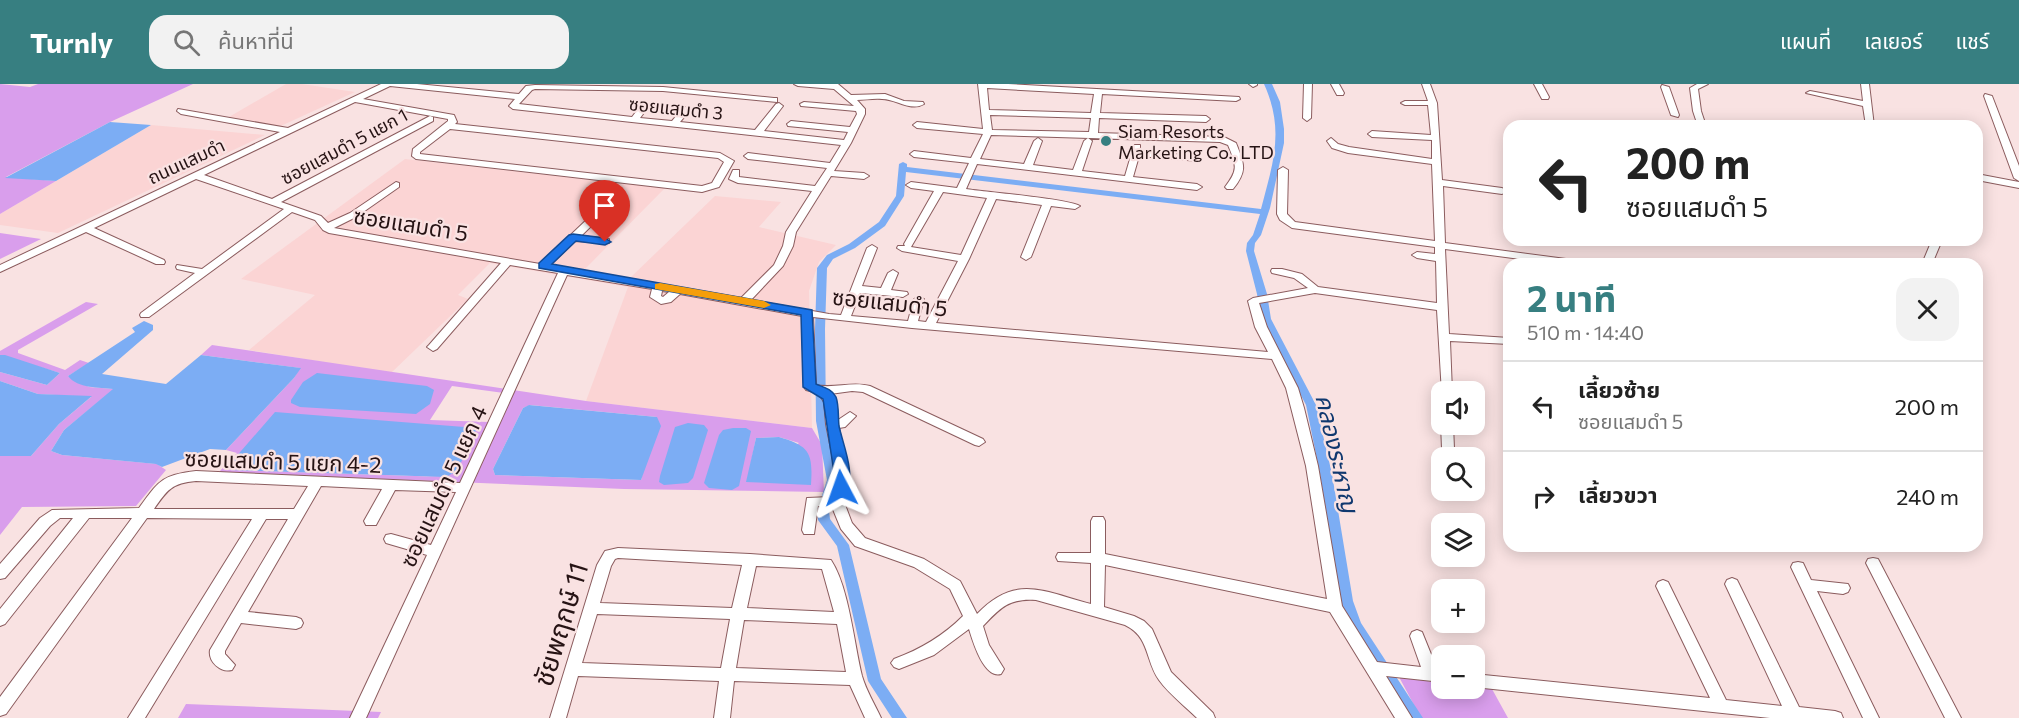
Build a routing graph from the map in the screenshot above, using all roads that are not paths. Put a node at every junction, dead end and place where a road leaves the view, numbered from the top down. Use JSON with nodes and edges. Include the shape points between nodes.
{"nodes":[{"id":1,"x":387,"y":84,"type":"edge"},
{"id":2,"x":393,"y":84,"type":"edge"},
{"id":3,"x":798,"y":84,"type":"edge"},
{"id":4,"x":1308,"y":84,"type":"edge"},
{"id":5,"x":1335,"y":84,"type":"edge"},
{"id":6,"x":1426,"y":84,"type":"edge"},
{"id":7,"x":1538,"y":84,"type":"edge"},
{"id":8,"x":1704,"y":84,"type":"edge"},
{"id":9,"x":1865,"y":84,"type":"edge"},
{"id":10,"x":982,"y":85,"type":"edge"},
{"id":11,"x":550,"y":86,"type":"edge"},
{"id":12,"x":590,"y":86,"type":"edge"},
{"id":13,"x":834,"y":86,"type":"edge"},
{"id":14,"x":665,"y":87,"type":"edge"},
{"id":15,"x":1665,"y":87,"type":"dead end"},
{"id":16,"x":1098,"y":92,"type":"junction"},
{"id":17,"x":1340,"y":93,"type":"dead end"},
{"id":18,"x":1810,"y":93,"type":"dead end"},
{"id":19,"x":1988,"y":96,"type":"dead end"},
{"id":20,"x":1545,"y":97,"type":"dead end"},
{"id":21,"x":520,"y":98,"type":"junction"},
{"id":22,"x":850,"y":98,"type":"junction"},
{"id":23,"x":1236,"y":99,"type":"dead end"},
{"id":24,"x":355,"y":100,"type":"junction"},
{"id":25,"x":1405,"y":103,"type":"dead end"},
{"id":26,"x":1433,"y":103,"type":"junction"},
{"id":27,"x":804,"y":104,"type":"dead end"},
{"id":28,"x":920,"y":104,"type":"dead end"},
{"id":29,"x":1866,"y":104,"type":"junction"},
{"id":30,"x":645,"y":106,"type":"dead end"},
{"id":31,"x":861,"y":109,"type":"junction"},
{"id":32,"x":686,"y":110,"type":"dead end"},
{"id":33,"x":182,"y":111,"type":"dead end"},
{"id":34,"x":1683,"y":111,"type":"junction"},
{"id":35,"x":985,"y":112,"type":"junction"},
{"id":36,"x":1095,"y":115,"type":"junction"},
{"id":37,"x":1307,"y":118,"type":"dead end"},
{"id":38,"x":430,"y":119,"type":"dead end"},
{"id":39,"x":1206,"y":119,"type":"dead end"},
{"id":40,"x":634,"y":120,"type":"junction"},
{"id":41,"x":1694,"y":120,"type":"edge"},
{"id":42,"x":1869,"y":120,"type":"edge"},
{"id":43,"x":674,"y":124,"type":"junction"},
{"id":44,"x":791,"y":124,"type":"dead end"},
{"id":45,"x":917,"y":125,"type":"dead end"},
{"id":46,"x":447,"y":126,"type":"junction"},
{"id":47,"x":854,"y":130,"type":"junction"},
{"id":48,"x":289,"y":131,"type":"junction"},
{"id":49,"x":988,"y":132,"type":"junction"},
{"id":50,"x":757,"y":134,"type":"junction"},
{"id":51,"x":1372,"y":134,"type":"dead end"},
{"id":52,"x":1091,"y":138,"type":"junction"},
{"id":53,"x":1436,"y":138,"type":"junction"},
{"id":54,"x":1038,"y":141,"type":"dead end"},
{"id":55,"x":1330,"y":141,"type":"dead end"},
{"id":56,"x":848,"y":143,"type":"junction"},
{"id":57,"x":914,"y":154,"type":"dead end"},
{"id":58,"x":748,"y":156,"type":"dead end"},
{"id":59,"x":1196,"y":159,"type":"dead end"},
{"id":60,"x":1436,"y":162,"type":"junction"},
{"id":61,"x":974,"y":165,"type":"junction"},
{"id":62,"x":1027,"y":168,"type":"junction"},
{"id":63,"x":831,"y":169,"type":"junction"},
{"id":64,"x":1283,"y":170,"type":"dead end"},
{"id":65,"x":736,"y":172,"type":"dead end"},
{"id":66,"x":1076,"y":174,"type":"junction"},
{"id":67,"x":195,"y":176,"type":"junction"},
{"id":68,"x":864,"y":177,"type":"dead end"},
{"id":69,"x":1983,"y":178,"type":"edge"},
{"id":70,"x":2019,"y":178,"type":"edge"},
{"id":71,"x":1128,"y":180,"type":"junction"},
{"id":72,"x":1437,"y":182,"type":"junction"},
{"id":73,"x":396,"y":185,"type":"dead end"},
{"id":74,"x":911,"y":185,"type":"dead end"},
{"id":75,"x":2019,"y":186,"type":"edge"},
{"id":76,"x":1197,"y":187,"type":"dead end"},
{"id":77,"x":1230,"y":187,"type":"dead end"},
{"id":78,"x":962,"y":188,"type":"junction"},
{"id":79,"x":817,"y":189,"type":"junction"},
{"id":80,"x":940,"y":189,"type":"junction"},
{"id":81,"x":1502,"y":191,"type":"dead end"},
{"id":82,"x":619,"y":194,"type":"dead end"},
{"id":83,"x":992,"y":196,"type":"junction"},
{"id":84,"x":273,"y":201,"type":"junction"},
{"id":85,"x":1048,"y":202,"type":"junction"},
{"id":86,"x":1075,"y":206,"type":"dead end"},
{"id":87,"x":292,"y":208,"type":"junction"},
{"id":88,"x":86,"y":228,"type":"junction"},
{"id":89,"x":326,"y":228,"type":"junction"},
{"id":90,"x":573,"y":238,"type":"junction"},
{"id":91,"x":605,"y":242,"type":"dead end"},
{"id":92,"x":1440,"y":245,"type":"junction"},
{"id":93,"x":873,"y":248,"type":"dead end"},
{"id":94,"x":1417,"y":255,"type":"dead end"},
{"id":95,"x":1026,"y":257,"type":"dead end"},
{"id":96,"x":1440,"y":258,"type":"junction"},
{"id":97,"x":1508,"y":258,"type":"edge"},
{"id":98,"x":964,"y":259,"type":"junction"},
{"id":99,"x":509,"y":260,"type":"junction"},
{"id":100,"x":160,"y":262,"type":"dead end"},
{"id":101,"x":543,"y":266,"type":"junction"},
{"id":102,"x":181,"y":267,"type":"dead end"},
{"id":103,"x":0,"y":268,"type":"edge"},
{"id":104,"x":564,"y":270,"type":"junction"},
{"id":105,"x":1276,"y":271,"type":"dead end"},
{"id":106,"x":203,"y":272,"type":"junction"},
{"id":107,"x":893,"y":273,"type":"dead end"},
{"id":108,"x":856,"y":289,"type":"junction"},
{"id":109,"x":1316,"y":291,"type":"junction"},
{"id":110,"x":885,"y":292,"type":"junction"},
{"id":111,"x":903,"y":294,"type":"dead end"},
{"id":112,"x":919,"y":298,"type":"dead end"},
{"id":113,"x":744,"y":301,"type":"junction"},
{"id":114,"x":1442,"y":307,"type":"junction"},
{"id":115,"x":808,"y":313,"type":"junction"},
{"id":116,"x":146,"y":315,"type":"dead end"},
{"id":117,"x":845,"y":318,"type":"junction"},
{"id":118,"x":912,"y":325,"type":"junction"},
{"id":119,"x":929,"y":326,"type":"junction"},
{"id":120,"x":1444,"y":337,"type":"junction"},
{"id":121,"x":1503,"y":341,"type":"edge"},
{"id":122,"x":433,"y":347,"type":"dead end"},
{"id":123,"x":1276,"y":356,"type":"junction"},
{"id":124,"x":1446,"y":381,"type":"edge"},
{"id":125,"x":822,"y":391,"type":"junction"},
{"id":126,"x":850,"y":416,"type":"dead end"},
{"id":127,"x":832,"y":424,"type":"junction"},
{"id":128,"x":979,"y":442,"type":"dead end"},
{"id":129,"x":317,"y":481,"type":"junction"},
{"id":130,"x":391,"y":485,"type":"junction"},
{"id":131,"x":465,"y":488,"type":"junction"},
{"id":132,"x":837,"y":502,"type":"junction"},
{"id":133,"x":85,"y":513,"type":"junction"},
{"id":134,"x":145,"y":513,"type":"junction"},
{"id":135,"x":263,"y":513,"type":"junction"},
{"id":136,"x":297,"y":514,"type":"junction"},
{"id":137,"x":371,"y":521,"type":"dead end"},
{"id":138,"x":1098,"y":521,"type":"dead end"},
{"id":139,"x":809,"y":531,"type":"dead end"},
{"id":140,"x":391,"y":539,"type":"dead end"},
{"id":141,"x":436,"y":552,"type":"junction"},
{"id":142,"x":1063,"y":557,"type":"dead end"},
{"id":143,"x":750,"y":559,"type":"junction"},
{"id":144,"x":1098,"y":559,"type":"junction"},
{"id":145,"x":1873,"y":563,"type":"dead end"},
{"id":146,"x":1798,"y":567,"type":"dead end"},
{"id":147,"x":0,"y":574,"type":"edge"},
{"id":148,"x":1732,"y":584,"type":"dead end"},
{"id":149,"x":1807,"y":585,"type":"junction"},
{"id":150,"x":1663,"y":586,"type":"dead end"},
{"id":151,"x":1843,"y":588,"type":"dead end"},
{"id":152,"x":1335,"y":607,"type":"junction"},
{"id":153,"x":591,"y":608,"type":"junction"},
{"id":154,"x":1096,"y":611,"type":"junction"},
{"id":155,"x":737,"y":614,"type":"junction"},
{"id":156,"x":238,"y":617,"type":"junction"},
{"id":157,"x":843,"y":618,"type":"junction"},
{"id":158,"x":0,"y":620,"type":"edge"},
{"id":159,"x":973,"y":622,"type":"junction"},
{"id":160,"x":296,"y":623,"type":"dead end"},
{"id":161,"x":1417,"y":636,"type":"dead end"},
{"id":162,"x":899,"y":663,"type":"dead end"},
{"id":163,"x":1431,"y":664,"type":"edge"},
{"id":164,"x":227,"y":665,"type":"dead end"},
{"id":165,"x":572,"y":669,"type":"junction"},
{"id":166,"x":996,"y":669,"type":"dead end"},
{"id":167,"x":1381,"y":669,"type":"junction"},
{"id":168,"x":726,"y":675,"type":"junction"},
{"id":169,"x":1431,"y":675,"type":"edge"},
{"id":170,"x":855,"y":680,"type":"junction"},
{"id":171,"x":1485,"y":681,"type":"edge"},
{"id":172,"x":1722,"y":707,"type":"junction"},
{"id":173,"x":0,"y":709,"type":"edge"},
{"id":174,"x":1794,"y":714,"type":"junction"},
{"id":175,"x":136,"y":718,"type":"edge"},
{"id":176,"x":358,"y":718,"type":"edge"},
{"id":177,"x":558,"y":718,"type":"edge"},
{"id":178,"x":722,"y":718,"type":"edge"},
{"id":179,"x":873,"y":718,"type":"edge"},
{"id":180,"x":1207,"y":718,"type":"edge"},
{"id":181,"x":1404,"y":718,"type":"edge"},
{"id":182,"x":1835,"y":718,"type":"edge"},
{"id":183,"x":1871,"y":718,"type":"edge"},
{"id":184,"x":1953,"y":718,"type":"edge"}],
"edges":[{"from":1,"to":24,"type":"street","name":"ถนนแสมดำ"},
{"from":2,"to":21,"type":"street","name":"ซอยแสมดำ 3"},
{"from":3,"to":13,"type":"street"},
{"from":4,"to":37,"type":"street"},
{"from":5,"to":17,"type":"street"},
{"from":6,"to":26,"type":"street"},
{"from":7,"to":20,"type":"street"},
{"from":8,"to":34,"type":"street","via":[[1694,88]]},
{"from":9,"to":29,"type":"street"},
{"from":10,"to":16,"type":"street"},
{"from":10,"to":35,"type":"street"},
{"from":11,"to":12,"type":"street","name":"ซอยแสมดำ 3"},
{"from":11,"to":21,"type":"street","name":"ซอยแสมดำ 3","via":[[532,87]]},
{"from":12,"to":14,"type":"street","name":"ซอยแสมดำ 3"},
{"from":13,"to":22,"type":"street"},
{"from":14,"to":50,"type":"street","name":"ซอยแสมดำ 3","via":[[777,103]]},
{"from":15,"to":34,"type":"street"},
{"from":16,"to":23,"type":"street"},
{"from":16,"to":36,"type":"street"},
{"from":18,"to":29,"type":"street"},
{"from":19,"to":70,"type":"street"},
{"from":21,"to":40,"type":"street","name":"ซอยแสมดำ 3","via":[[513,106]]},
{"from":22,"to":28,"type":"street","via":[[885,96]]},
{"from":22,"to":31,"type":"street"},
{"from":24,"to":46,"type":"street","via":[[451,117],[453,122]]},
{"from":24,"to":48,"type":"street","name":"ถนนแสมดำ"},
{"from":25,"to":26,"type":"street"},
{"from":26,"to":53,"type":"street"},
{"from":27,"to":31,"type":"street"},
{"from":29,"to":42,"type":"street"},
{"from":30,"to":40,"type":"street"},
{"from":31,"to":47,"type":"street"},
{"from":32,"to":43,"type":"street"},
{"from":33,"to":48,"type":"street"},
{"from":34,"to":41,"type":"street"},
{"from":35,"to":36,"type":"street"},
{"from":35,"to":49,"type":"street"},
{"from":36,"to":39,"type":"street"},
{"from":36,"to":52,"type":"street"},
{"from":38,"to":84,"type":"street","name":"ซอยแสมดำ 5 แยก 1"},
{"from":40,"to":43,"type":"street","name":"ซอยแสมดำ 3"},
{"from":43,"to":50,"type":"street","name":"ซอยแสมดำ 3"},
{"from":44,"to":47,"type":"street"},
{"from":45,"to":49,"type":"street"},
{"from":46,"to":46,"type":"street","via":[[416,156],[702,189],[716,185],[729,161],[720,156]]},
{"from":47,"to":56,"type":"street"},
{"from":48,"to":67,"type":"street","name":"ถนนแสมดำ"},
{"from":49,"to":52,"type":"street"},
{"from":49,"to":61,"type":"street"},
{"from":50,"to":56,"type":"street","name":"ซอยแสมดำ 3"},
{"from":51,"to":53,"type":"street"},
{"from":52,"to":66,"type":"street"},
{"from":52,"to":77,"type":"street","via":[[1228,141],[1239,167],[1237,180]]},
{"from":53,"to":60,"type":"street"},
{"from":54,"to":62,"type":"street"},
{"from":55,"to":60,"type":"street","via":[[1357,152]]},
{"from":56,"to":63,"type":"street"},
{"from":57,"to":61,"type":"street"},
{"from":58,"to":63,"type":"street"},
{"from":59,"to":71,"type":"street","via":[[1137,150]]},
{"from":60,"to":72,"type":"street"},
{"from":61,"to":62,"type":"street"},
{"from":61,"to":78,"type":"street"},
{"from":62,"to":66,"type":"street"},
{"from":63,"to":68,"type":"street"},
{"from":63,"to":79,"type":"street"},
{"from":64,"to":92,"type":"street","via":[[1281,214],[1292,225]]},
{"from":65,"to":79,"type":"street","via":[[734,179],[738,180]]},
{"from":66,"to":71,"type":"street"},
{"from":67,"to":84,"type":"street","name":"ซอยแสมดำ 5"},
{"from":67,"to":88,"type":"street","name":"ถนนแสมดำ"},
{"from":69,"to":75,"type":"street"},
{"from":71,"to":76,"type":"street"},
{"from":72,"to":81,"type":"street"},
{"from":72,"to":92,"type":"street"},
{"from":73,"to":89,"type":"street","via":[[353,215]]},
{"from":74,"to":80,"type":"street"},
{"from":78,"to":80,"type":"street"},
{"from":78,"to":83,"type":"street"},
{"from":79,"to":113,"type":"street","via":[[791,232],[778,266]]},
{"from":80,"to":98,"type":"street","via":[[906,246]]},
{"from":82,"to":90,"type":"street"},
{"from":83,"to":85,"type":"street"},
{"from":83,"to":98,"type":"street"},
{"from":84,"to":87,"type":"street","name":"ซอยแสมดำ 5"},
{"from":85,"to":86,"type":"street"},
{"from":85,"to":95,"type":"street"},
{"from":87,"to":89,"type":"street","name":"ซอยแสมดำ 5","via":[[318,218]]},
{"from":87,"to":106,"type":"street"},
{"from":88,"to":100,"type":"street"},
{"from":88,"to":103,"type":"street","name":"ถนนแสมดำ"},
{"from":89,"to":99,"type":"street","name":"ซอยแสมดำ 5"},
{"from":90,"to":91,"type":"street"},
{"from":90,"to":101,"type":"street"},
{"from":92,"to":96,"type":"street"},
{"from":92,"to":97,"type":"street"},
{"from":93,"to":108,"type":"street"},
{"from":94,"to":96,"type":"street"},
{"from":96,"to":114,"type":"street"},
{"from":98,"to":119,"type":"street"},
{"from":99,"to":101,"type":"street","name":"ซอยแสมดำ 5"},
{"from":99,"to":122,"type":"street"},
{"from":101,"to":104,"type":"street","name":"ซอยแสมดำ 5"},
{"from":102,"to":106,"type":"street"},
{"from":104,"to":113,"type":"street","name":"ซอยแสมดำ 5","via":[[658,286],[655,297],[661,301],[678,290]]},
{"from":104,"to":131,"type":"street","name":"ซอยแสมดำ 5 แยก 4"},
{"from":105,"to":109,"type":"street","via":[[1300,276]]},
{"from":106,"to":116,"type":"street"},
{"from":107,"to":110,"type":"street"},
{"from":108,"to":110,"type":"street"},
{"from":108,"to":117,"type":"street"},
{"from":109,"to":114,"type":"street"},
{"from":109,"to":123,"type":"street","via":[[1253,302]]},
{"from":110,"to":111,"type":"street"},
{"from":112,"to":118,"type":"street"},
{"from":113,"to":115,"type":"street","name":"ซอยแสมดำ 5"},
{"from":114,"to":120,"type":"street"},
{"from":115,"to":117,"type":"street","name":"ซอยแสมดำ 5"},
{"from":115,"to":125,"type":"street","via":[[810,387]]},
{"from":117,"to":118,"type":"street","name":"ซอยแสมดำ 5"},
{"from":118,"to":119,"type":"street","name":"ซอยแสมดำ 5"},
{"from":119,"to":123,"type":"street","name":"ซอยแสมดำ 5"},
{"from":120,"to":121,"type":"street"},
{"from":120,"to":124,"type":"street"},
{"from":123,"to":152,"type":"street","via":[[1292,388],[1307,443]]},
{"from":125,"to":127,"type":"street","via":[[829,398]]},
{"from":125,"to":128,"type":"street","via":[[866,389]]},
{"from":126,"to":127,"type":"street","via":[[841,424]]},
{"from":127,"to":132,"type":"street","via":[[842,475]]},
{"from":129,"to":130,"type":"street","name":"ซอยแสมดำ 5 แยก 4-2"},
{"from":129,"to":134,"type":"street","name":"ซอยแสมดำ 5 แยก 4-2","via":[[183,476],[165,484]]},
{"from":129,"to":136,"type":"street"},
{"from":130,"to":131,"type":"street","name":"ซอยแสมดำ 5 แยก 4-2"},
{"from":130,"to":137,"type":"street"},
{"from":131,"to":141,"type":"street","name":"ซอยแสมดำ 5 แยก 4"},
{"from":132,"to":139,"type":"street","via":[[812,501]]},
{"from":132,"to":159,"type":"street","via":[[843,519],[860,542],[920,563],[955,585]]},
{"from":133,"to":134,"type":"street"},
{"from":133,"to":147,"type":"street","via":[[57,513]]},
{"from":133,"to":158,"type":"street"},
{"from":134,"to":135,"type":"street"},
{"from":134,"to":173,"type":"street","name":"ซอยแสมดำ 5 แยก 4-2"},
{"from":135,"to":136,"type":"street"},
{"from":135,"to":175,"type":"street"},
{"from":136,"to":156,"type":"street"},
{"from":138,"to":144,"type":"street"},
{"from":140,"to":141,"type":"street"},
{"from":141,"to":176,"type":"street","name":"ซอยแสมดำ 5 แยก 4"},
{"from":142,"to":144,"type":"street"},
{"from":143,"to":153,"type":"street","name":"ชัยพฤกษ์ 11","via":[[618,554],[606,559]]},
{"from":143,"to":155,"type":"street"},
{"from":143,"to":157,"type":"street","via":[[826,564]]},
{"from":144,"to":152,"type":"street"},
{"from":144,"to":154,"type":"street"},
{"from":145,"to":184,"type":"street"},
{"from":146,"to":149,"type":"street"},
{"from":148,"to":174,"type":"street"},
{"from":149,"to":151,"type":"street"},
{"from":149,"to":183,"type":"street"},
{"from":150,"to":172,"type":"street"},
{"from":152,"to":167,"type":"street"},
{"from":153,"to":155,"type":"street"},
{"from":153,"to":165,"type":"street","name":"ชัยพฤกษ์ 11"},
{"from":154,"to":159,"type":"street","via":[[1042,595],[1017,594],[1000,601]]},
{"from":154,"to":180,"type":"street","via":[[1139,625],[1147,633],[1165,676]]},
{"from":155,"to":157,"type":"street"},
{"from":155,"to":168,"type":"street"},
{"from":156,"to":160,"type":"street"},
{"from":156,"to":164,"type":"street","via":[[217,656]]},
{"from":157,"to":170,"type":"street"},
{"from":159,"to":162,"type":"street","via":[[941,645]]},
{"from":159,"to":166,"type":"street"},
{"from":161,"to":163,"type":"street"},
{"from":165,"to":168,"type":"street"},
{"from":165,"to":177,"type":"street","name":"ชัยพฤกษ์ 11"},
{"from":167,"to":169,"type":"street"},
{"from":167,"to":181,"type":"street"},
{"from":168,"to":170,"type":"street"},
{"from":168,"to":178,"type":"street"},
{"from":170,"to":179,"type":"street"},
{"from":171,"to":172,"type":"street"},
{"from":172,"to":174,"type":"street"},
{"from":174,"to":182,"type":"street"}]}
